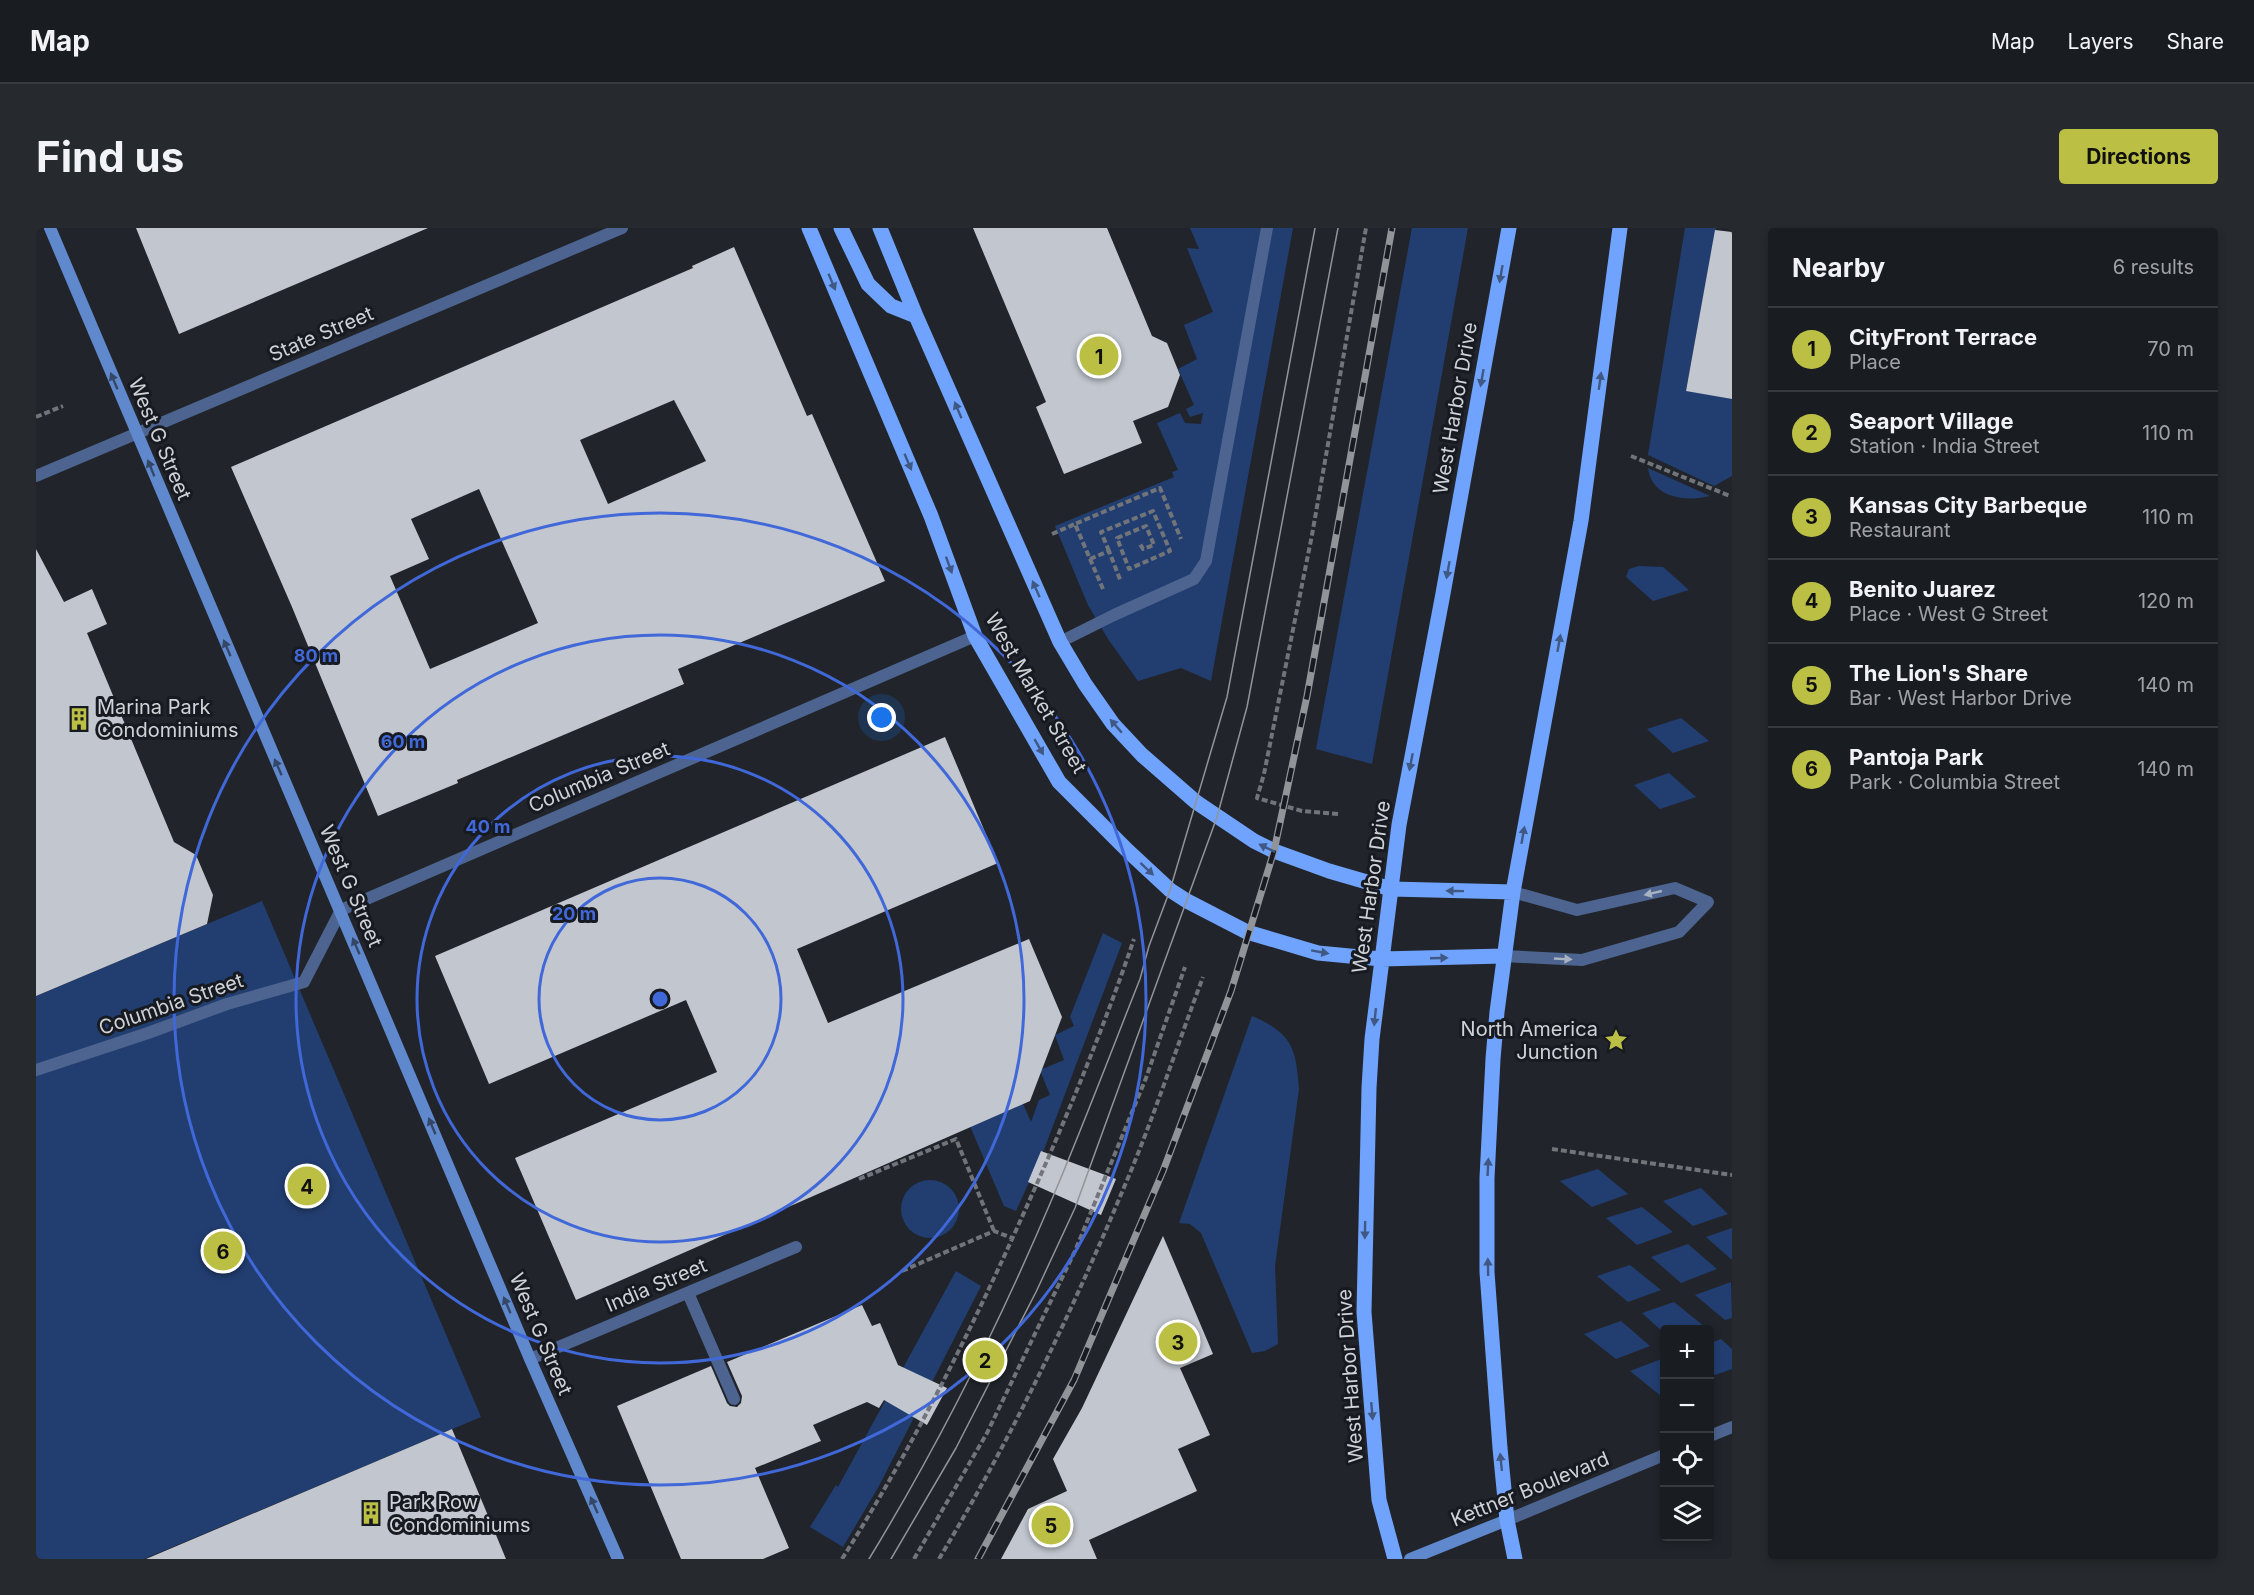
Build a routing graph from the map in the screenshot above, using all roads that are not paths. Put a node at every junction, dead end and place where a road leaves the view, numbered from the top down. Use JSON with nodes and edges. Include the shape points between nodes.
{"nodes":[{"id":1,"x":50,"y":228,"type":"edge"},
{"id":2,"x":622,"y":228,"type":"edge"},
{"id":3,"x":809,"y":228,"type":"edge"},
{"id":4,"x":841,"y":228,"type":"edge"},
{"id":5,"x":880,"y":228,"type":"edge"},
{"id":6,"x":1267,"y":228,"type":"edge"},
{"id":7,"x":1509,"y":228,"type":"edge"},
{"id":8,"x":1620,"y":228,"type":"edge"},
{"id":9,"x":916,"y":316,"type":"junction"},
{"id":10,"x":137,"y":434,"type":"junction"},
{"id":11,"x":36,"y":476,"type":"edge"},
{"id":12,"x":975,"y":636,"type":"junction"},
{"id":13,"x":1060,"y":642,"type":"junction"},
{"id":14,"x":1391,"y":890,"type":"junction"},
{"id":15,"x":1514,"y":892,"type":"junction"},
{"id":16,"x":341,"y":910,"type":"junction"},
{"id":17,"x":1504,"y":956,"type":"junction"},
{"id":18,"x":1381,"y":959,"type":"junction"},
{"id":19,"x":36,"y":1070,"type":"edge"},
{"id":20,"x":796,"y":1247,"type":"dead end"},
{"id":21,"x":688,"y":1293,"type":"junction"},
{"id":22,"x":530,"y":1359,"type":"junction"},
{"id":23,"x":734,"y":1399,"type":"dead end"},
{"id":24,"x":1732,"y":1427,"type":"edge"},
{"id":25,"x":1714,"y":1434,"type":"edge"},
{"id":26,"x":1660,"y":1457,"type":"edge"},
{"id":27,"x":1507,"y":1520,"type":"junction"},
{"id":28,"x":618,"y":1559,"type":"edge"},
{"id":29,"x":1395,"y":1559,"type":"edge"},
{"id":30,"x":1410,"y":1559,"type":"edge"},
{"id":31,"x":1515,"y":1559,"type":"edge"}],
"edges":[{"from":10,"to":1,"type":"main road","name":"West G Street","one_way":true},
{"from":2,"to":10,"type":"street","name":"State Street"},
{"from":3,"to":12,"type":"main road","name":"West Market Street","one_way":true,"via":[[931,516]]},
{"from":4,"to":9,"type":"main road","via":[[868,284],[891,306]]},
{"from":5,"to":9,"type":"main road"},
{"from":6,"to":13,"type":"street","via":[[1206,561],[1194,579]]},
{"from":7,"to":14,"type":"main road","name":"West Harbor Drive","one_way":true,"via":[[1399,825]]},
{"from":15,"to":8,"type":"main road","one_way":true,"via":[[1581,521]]},
{"from":13,"to":9,"type":"main road","one_way":true},
{"from":10,"to":11,"type":"street","name":"State Street"},
{"from":16,"to":10,"type":"main road","name":"West G Street","one_way":true},
{"from":12,"to":16,"type":"street","name":"Columbia Street"},
{"from":12,"to":18,"type":"main road","name":"West Market Street","one_way":true,"via":[[1059,782],[1170,890],[1247,932],[1318,952]]},
{"from":14,"to":13,"type":"main road","one_way":true,"via":[[1274,851],[1197,802],[1113,724]]},
{"from":15,"to":14,"type":"main road","one_way":true},
{"from":14,"to":18,"type":"main road","name":"West Harbor Drive"},
{"from":15,"to":17,"type":"main road"},
{"from":17,"to":15,"type":"street","one_way":true,"via":[[1582,960],[1679,932],[1708,902],[1675,888],[1577,910]]},
{"from":16,"to":19,"type":"street","name":"Columbia Street","via":[[304,982],[227,1004]]},
{"from":22,"to":16,"type":"main road","name":"West G Street","one_way":true},
{"from":18,"to":17,"type":"main road","name":"West Market Street","one_way":true},
{"from":27,"to":17,"type":"main road","one_way":true,"via":[[1487,1272],[1493,1059]]},
{"from":18,"to":29,"type":"main road","name":"West Harbor Drive","one_way":true,"via":[[1369,1088],[1364,1312],[1379,1500]]},
{"from":20,"to":21,"type":"street","name":"India Street"},
{"from":21,"to":22,"type":"street","name":"India Street"},
{"from":21,"to":23,"type":"street"},
{"from":28,"to":22,"type":"main road","name":"West G Street","one_way":true},
{"from":24,"to":25,"type":"street"},
{"from":26,"to":27,"type":"street","name":"Kettner Boulevard"},
{"from":27,"to":30,"type":"main road","name":"Kettner Boulevard"},
{"from":27,"to":31,"type":"main road"}]}
